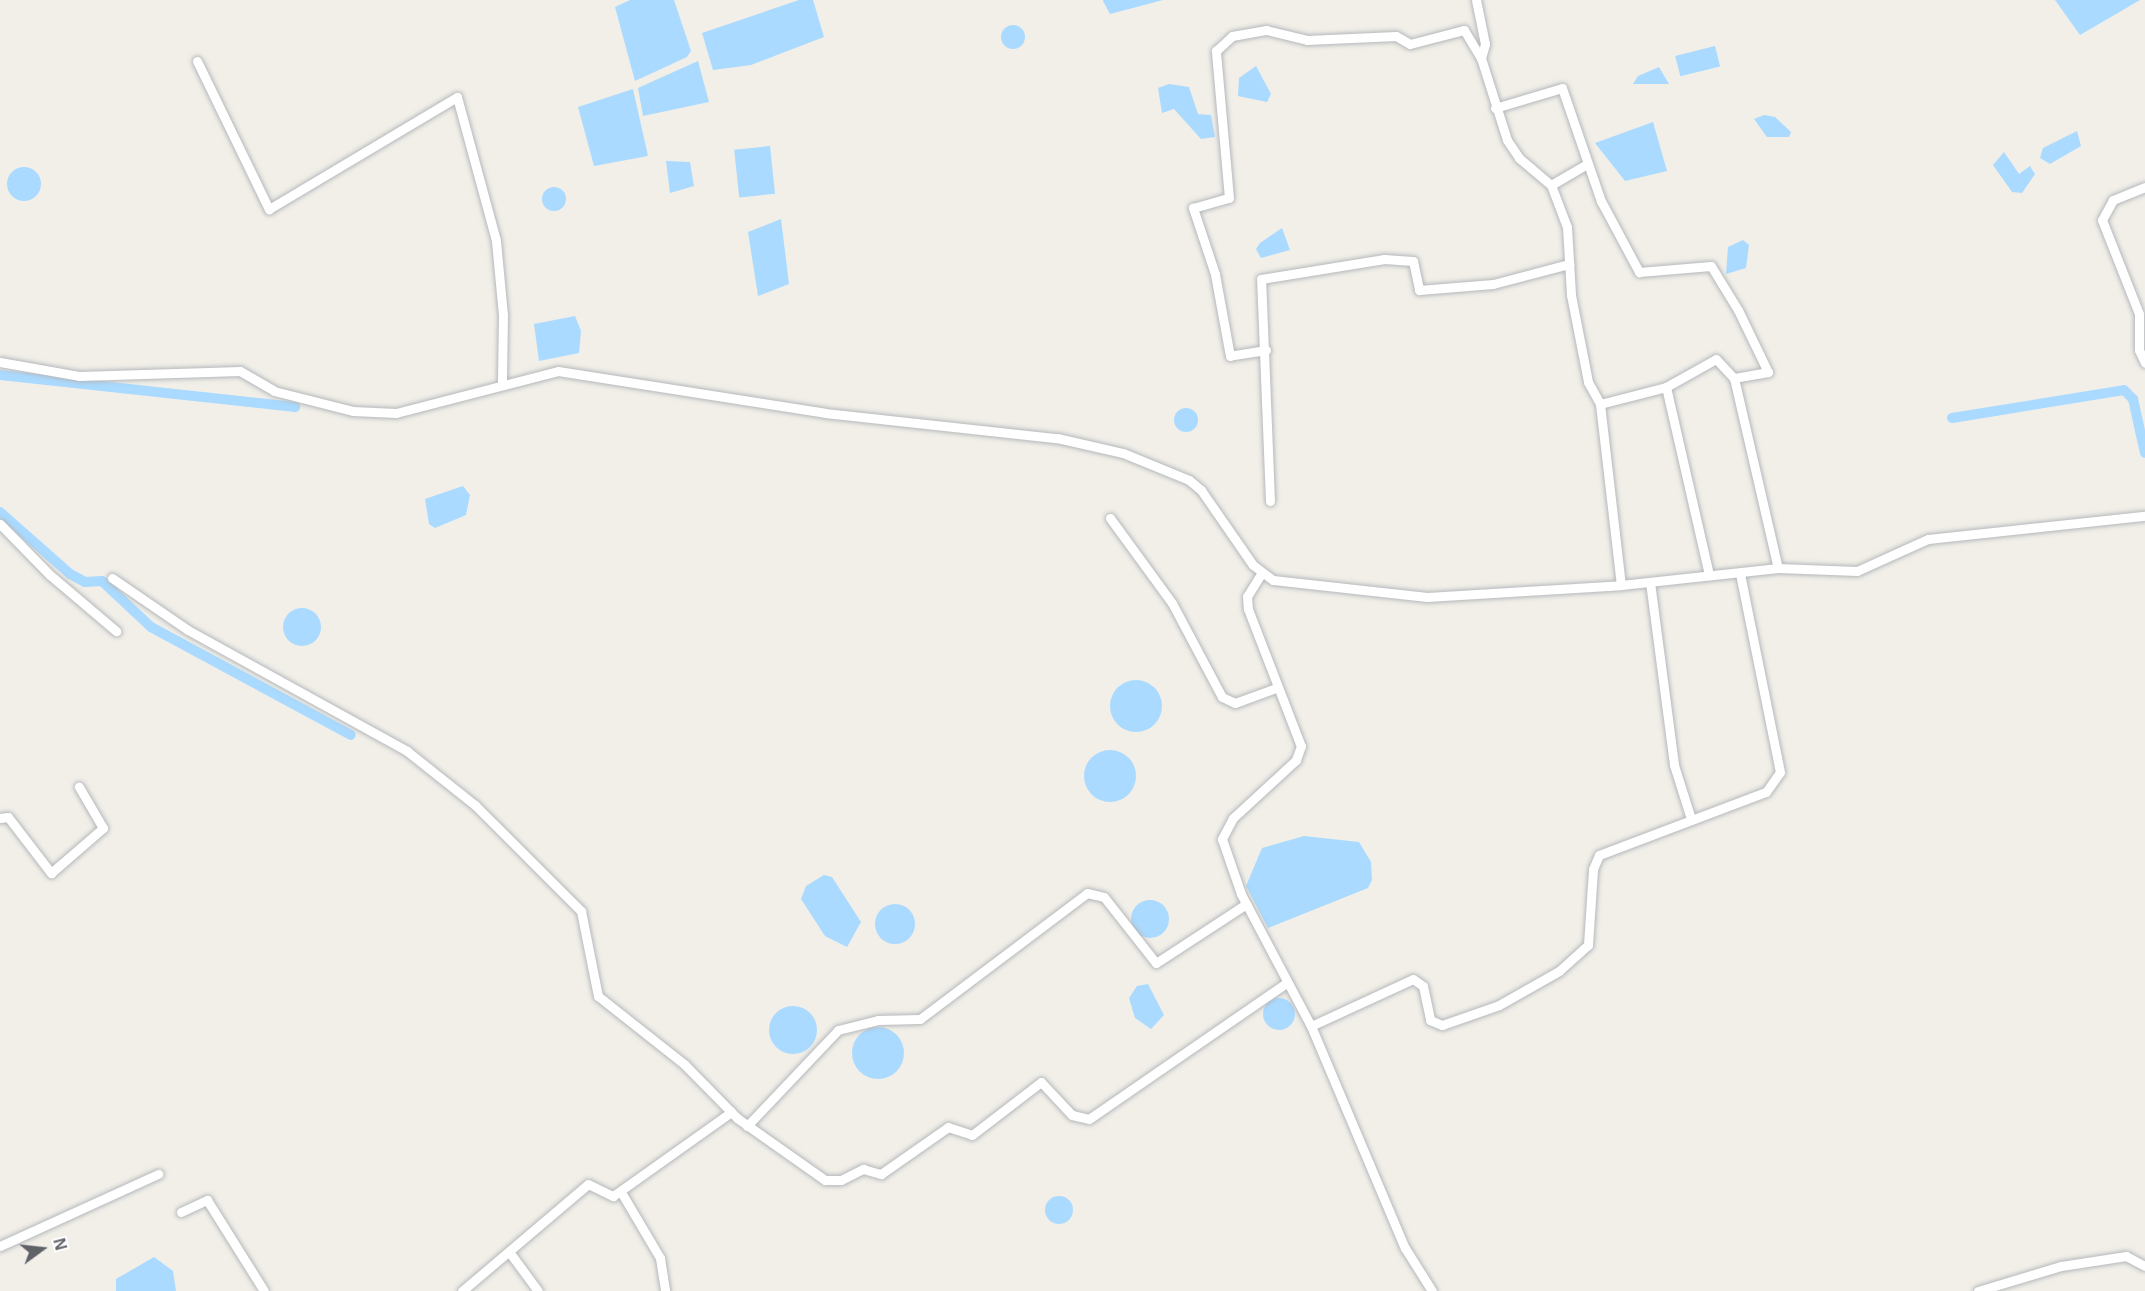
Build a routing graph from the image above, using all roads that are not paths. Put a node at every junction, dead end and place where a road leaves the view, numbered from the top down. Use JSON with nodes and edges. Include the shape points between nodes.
{"nodes":[{"id":1,"x":1476,"y":0,"type":"edge"},
{"id":2,"x":1480,"y":58,"type":"junction"},
{"id":3,"x":197,"y":61,"type":"dead end"},
{"id":4,"x":1495,"y":108,"type":"junction"},
{"id":5,"x":1587,"y":164,"type":"junction"},
{"id":6,"x":1551,"y":184,"type":"junction"},
{"id":7,"x":2145,"y":187,"type":"edge"},
{"id":8,"x":1569,"y":264,"type":"junction"},
{"id":9,"x":1266,"y":350,"type":"junction"},
{"id":10,"x":0,"y":362,"type":"edge"},
{"id":11,"x":2145,"y":363,"type":"edge"},
{"id":12,"x":1734,"y":378,"type":"junction"},
{"id":13,"x":502,"y":382,"type":"junction"},
{"id":14,"x":1666,"y":387,"type":"junction"},
{"id":15,"x":1600,"y":404,"type":"junction"},
{"id":16,"x":1270,"y":501,"type":"dead end"},
{"id":17,"x":2145,"y":516,"type":"edge"},
{"id":18,"x":1110,"y":518,"type":"dead end"},
{"id":19,"x":0,"y":524,"type":"edge"},
{"id":20,"x":1778,"y":568,"type":"junction"},
{"id":21,"x":1740,"y":573,"type":"junction"},
{"id":22,"x":1262,"y":574,"type":"junction"},
{"id":23,"x":1709,"y":574,"type":"junction"},
{"id":24,"x":112,"y":578,"type":"dead end"},
{"id":25,"x":1650,"y":582,"type":"junction"},
{"id":26,"x":1621,"y":585,"type":"junction"},
{"id":27,"x":117,"y":631,"type":"dead end"},
{"id":28,"x":1276,"y":688,"type":"junction"},
{"id":29,"x":79,"y":787,"type":"dead end"},
{"id":30,"x":0,"y":818,"type":"edge"},
{"id":31,"x":1691,"y":819,"type":"junction"},
{"id":32,"x":1246,"y":904,"type":"junction"},
{"id":33,"x":1286,"y":983,"type":"junction"},
{"id":34,"x":1311,"y":1026,"type":"junction"},
{"id":35,"x":731,"y":1112,"type":"junction"},
{"id":36,"x":747,"y":1126,"type":"junction"},
{"id":37,"x":158,"y":1174,"type":"dead end"},
{"id":38,"x":621,"y":1192,"type":"junction"},
{"id":39,"x":182,"y":1212,"type":"dead end"},
{"id":40,"x":0,"y":1246,"type":"edge"},
{"id":41,"x":510,"y":1253,"type":"junction"},
{"id":42,"x":2145,"y":1266,"type":"edge"},
{"id":43,"x":264,"y":1291,"type":"edge"},
{"id":44,"x":462,"y":1291,"type":"edge"},
{"id":45,"x":538,"y":1291,"type":"edge"},
{"id":46,"x":665,"y":1291,"type":"edge"},
{"id":47,"x":1432,"y":1291,"type":"edge"},
{"id":48,"x":1978,"y":1291,"type":"edge"}],
"edges":[{"from":1,"to":2,"type":"street","via":[[1485,44]]},
{"from":2,"to":4,"type":"street"},
{"from":2,"to":9,"type":"street","via":[[1464,30],[1410,44],[1396,36],[1307,40],[1266,30],[1232,36],[1216,51],[1229,198],[1193,208],[1215,274],[1230,356]]},
{"from":3,"to":13,"type":"street","via":[[268,209],[457,97],[496,241],[503,315]]},
{"from":4,"to":5,"type":"street","via":[[1562,88]]},
{"from":4,"to":6,"type":"street","via":[[1519,158]]},
{"from":5,"to":6,"type":"street"},
{"from":5,"to":12,"type":"street","via":[[1639,272],[1712,266],[1768,372]]},
{"from":6,"to":8,"type":"street","via":[[1567,226]]},
{"from":7,"to":11,"type":"street","via":[[2113,200],[2102,220],[2139,314],[2139,350]]},
{"from":8,"to":9,"type":"street","via":[[1493,284],[1419,290],[1413,261],[1384,259],[1262,279]]},
{"from":8,"to":15,"type":"street","via":[[1588,382]]},
{"from":9,"to":16,"type":"street"},
{"from":10,"to":13,"type":"street","via":[[79,376],[240,371],[274,391],[353,411],[396,413]]},
{"from":12,"to":14,"type":"street","via":[[1716,359]]},
{"from":12,"to":20,"type":"street"},
{"from":13,"to":22,"type":"street","via":[[558,371],[825,413],[1057,438],[1123,453],[1173,472],[1201,490]]},
{"from":14,"to":15,"type":"street"},
{"from":14,"to":23,"type":"street"},
{"from":15,"to":26,"type":"street"},
{"from":17,"to":20,"type":"street","via":[[1928,539],[1857,571]]},
{"from":18,"to":28,"type":"street","via":[[1172,603],[1222,697],[1235,703]]},
{"from":19,"to":27,"type":"street","via":[[50,576]]},
{"from":20,"to":21,"type":"street"},
{"from":21,"to":23,"type":"street"},
{"from":21,"to":31,"type":"street","via":[[1780,772],[1766,792]]},
{"from":22,"to":26,"type":"street","via":[[1279,583],[1427,597]]},
{"from":22,"to":28,"type":"street","via":[[1247,596]]},
{"from":23,"to":25,"type":"street"},
{"from":24,"to":35,"type":"street","via":[[188,630],[407,751],[475,805],[581,911],[597,996],[684,1064]]},
{"from":25,"to":26,"type":"street"},
{"from":25,"to":31,"type":"street","via":[[1674,765]]},
{"from":28,"to":32,"type":"street","via":[[1301,746],[1296,760],[1223,833]]},
{"from":29,"to":30,"type":"street","via":[[100,819],[101,832],[51,873],[8,817]]},
{"from":31,"to":34,"type":"street","via":[[1599,855],[1593,869],[1588,945],[1559,971],[1499,1005],[1442,1025],[1430,1020],[1423,986],[1413,979]]},
{"from":32,"to":33,"type":"street"},
{"from":32,"to":36,"type":"street","via":[[1156,963],[1104,897],[1087,892],[920,1019],[878,1020],[838,1030]]},
{"from":33,"to":34,"type":"street"},
{"from":33,"to":36,"type":"street","via":[[1089,1119],[1072,1115],[1041,1082],[972,1135],[948,1127],[881,1173],[863,1169],[830,1181]]},
{"from":34,"to":47,"type":"street","via":[[1405,1248]]},
{"from":35,"to":36,"type":"street"},
{"from":35,"to":38,"type":"street"},
{"from":37,"to":40,"type":"street"},
{"from":38,"to":41,"type":"street","via":[[607,1196],[590,1183]]},
{"from":38,"to":46,"type":"street","via":[[660,1258]]},
{"from":39,"to":43,"type":"street","via":[[207,1200]]},
{"from":41,"to":44,"type":"street"},
{"from":41,"to":45,"type":"street"},
{"from":42,"to":48,"type":"street","via":[[2126,1256],[2061,1266]]}]}
